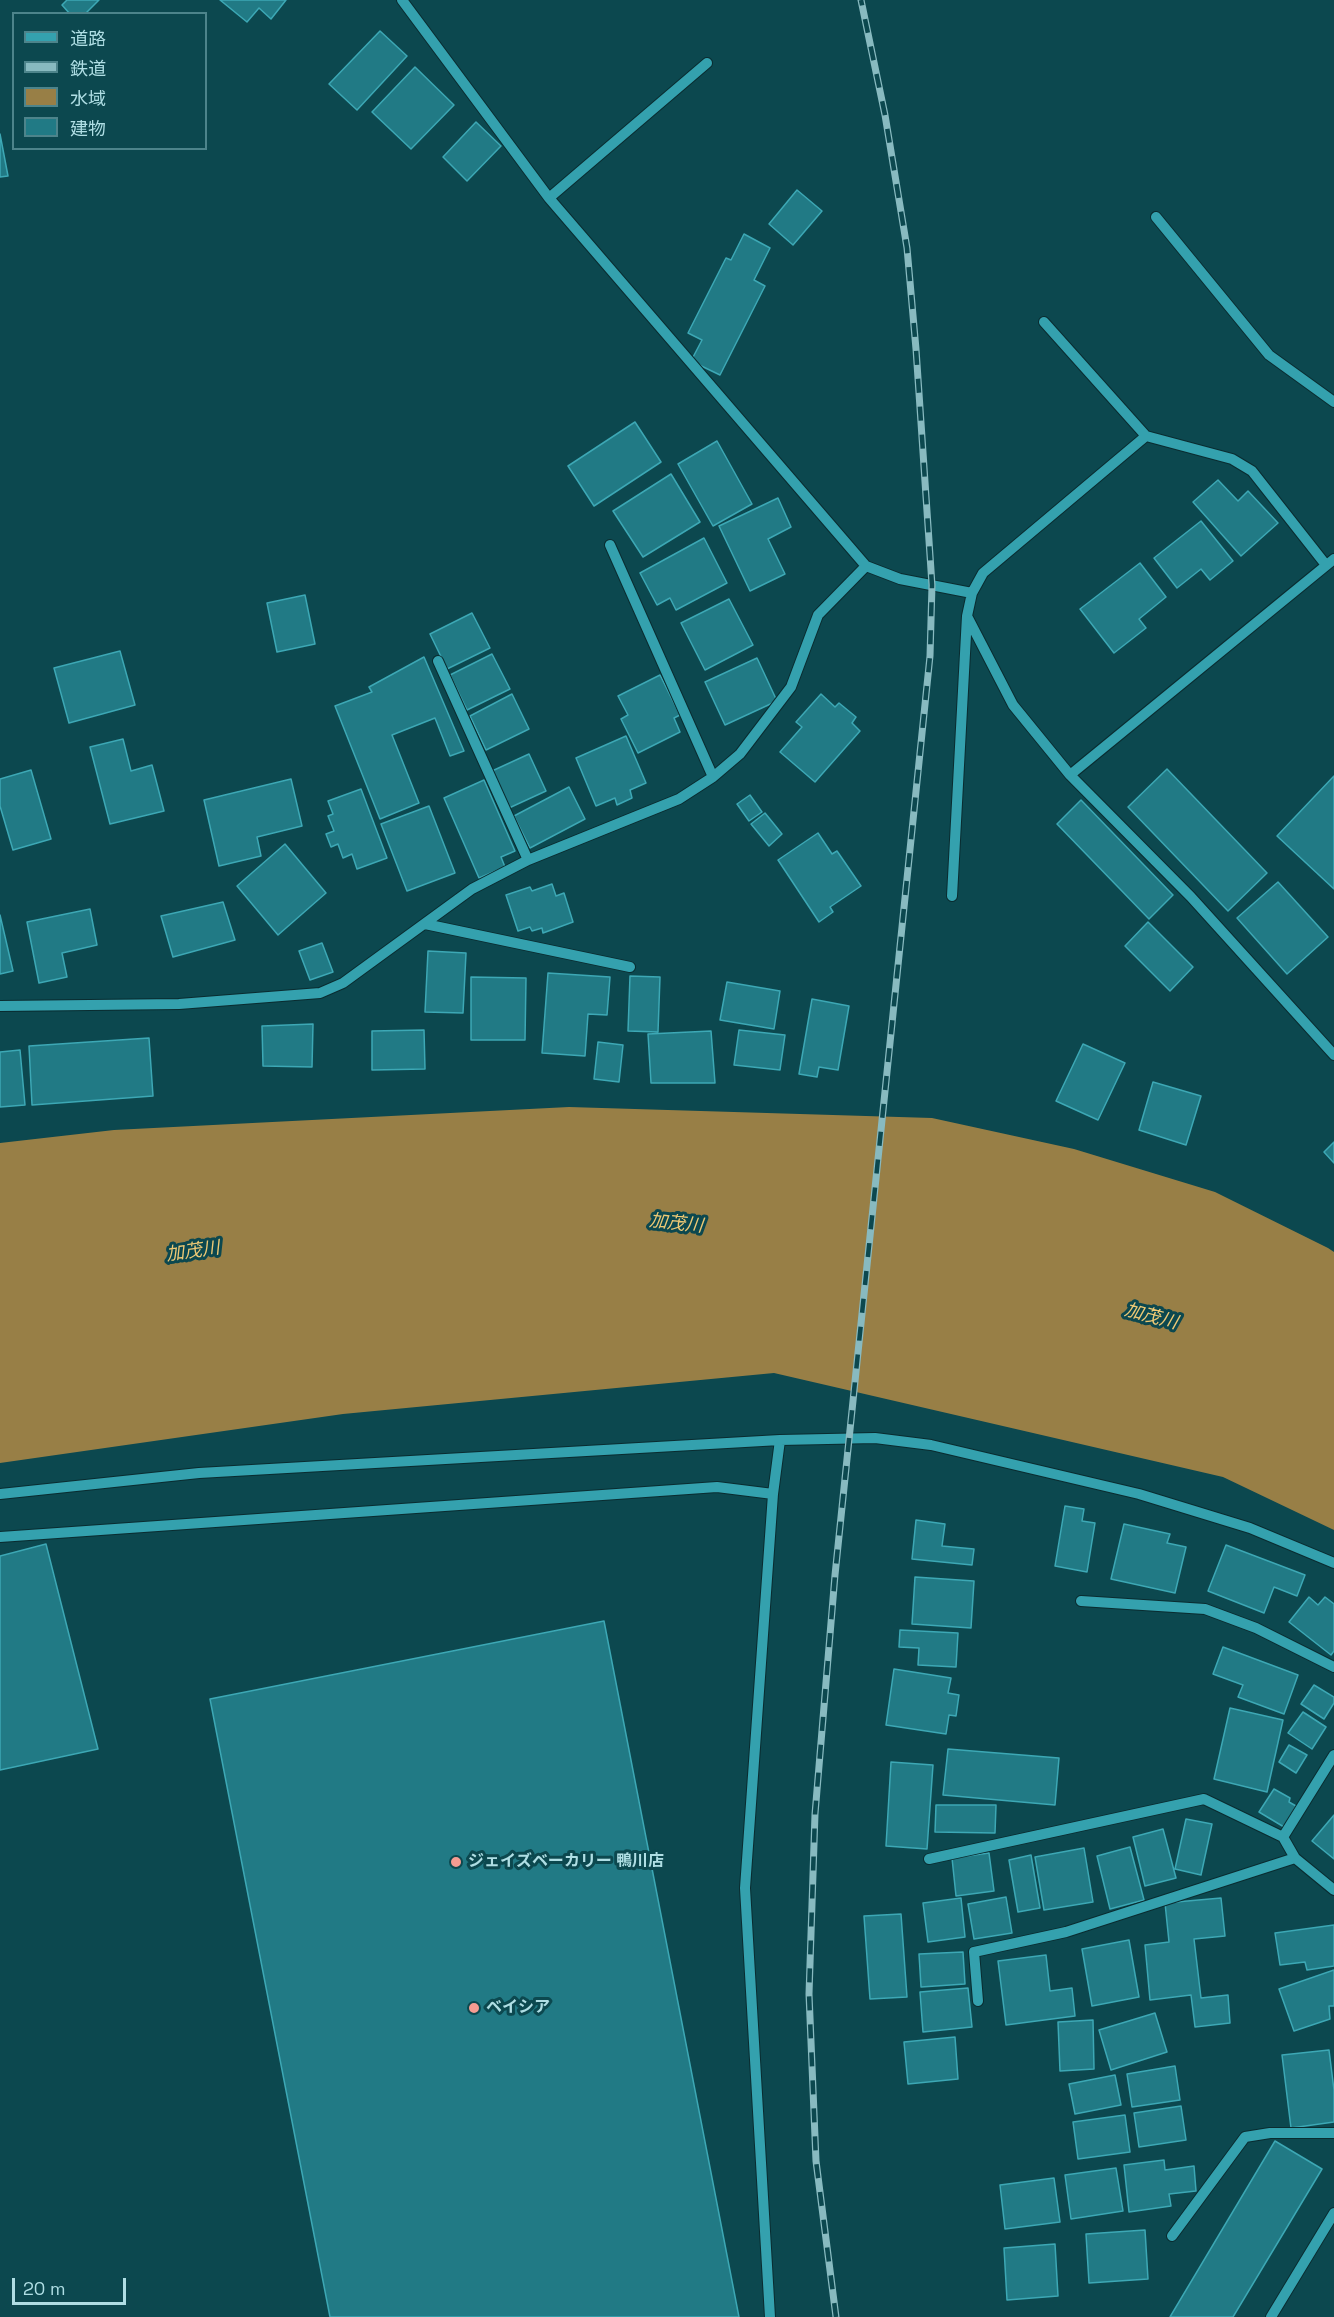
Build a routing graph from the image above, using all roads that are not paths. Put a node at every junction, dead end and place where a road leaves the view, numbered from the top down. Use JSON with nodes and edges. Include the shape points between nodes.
{"nodes":[{"id":1,"x":402,"y":0,"type":"edge"},
{"id":2,"x":707,"y":63,"type":"dead end"},
{"id":3,"x":549,"y":198,"type":"junction"},
{"id":4,"x":1156,"y":217,"type":"dead end"},
{"id":5,"x":1044,"y":322,"type":"dead end"},
{"id":6,"x":1334,"y":402,"type":"edge"},
{"id":7,"x":1146,"y":436,"type":"junction"},
{"id":8,"x":610,"y":545,"type":"dead end"},
{"id":9,"x":1330,"y":562,"type":"edge"},
{"id":10,"x":866,"y":566,"type":"junction"},
{"id":11,"x":972,"y":593,"type":"junction"},
{"id":12,"x":967,"y":616,"type":"junction"},
{"id":13,"x":438,"y":661,"type":"dead end"},
{"id":14,"x":1070,"y":775,"type":"junction"},
{"id":15,"x":713,"y":777,"type":"junction"},
{"id":16,"x":528,"y":860,"type":"junction"},
{"id":17,"x":952,"y":896,"type":"dead end"},
{"id":18,"x":425,"y":924,"type":"junction"},
{"id":19,"x":630,"y":966,"type":"dead end"},
{"id":20,"x":0,"y":1006,"type":"edge"},
{"id":21,"x":1334,"y":1054,"type":"edge"},
{"id":22,"x":780,"y":1440,"type":"junction"},
{"id":23,"x":0,"y":1494,"type":"edge"},
{"id":24,"x":773,"y":1494,"type":"junction"},
{"id":25,"x":0,"y":1537,"type":"edge"},
{"id":26,"x":1334,"y":1563,"type":"edge"},
{"id":27,"x":1081,"y":1601,"type":"dead end"},
{"id":28,"x":1334,"y":1667,"type":"edge"},
{"id":29,"x":1334,"y":1755,"type":"edge"},
{"id":30,"x":1283,"y":1838,"type":"junction"},
{"id":31,"x":1295,"y":1858,"type":"junction"},
{"id":32,"x":929,"y":1859,"type":"dead end"},
{"id":33,"x":1334,"y":1890,"type":"edge"},
{"id":34,"x":978,"y":2001,"type":"dead end"},
{"id":35,"x":1334,"y":2133,"type":"edge"},
{"id":36,"x":1334,"y":2213,"type":"edge"},
{"id":37,"x":1172,"y":2236,"type":"dead end"},
{"id":38,"x":770,"y":2317,"type":"edge"},
{"id":39,"x":1271,"y":2317,"type":"edge"}],
"edges":[{"from":1,"to":3,"type":"street"},
{"from":2,"to":3,"type":"street"},
{"from":3,"to":10,"type":"street"},
{"from":4,"to":6,"type":"street","via":[[1269,355]]},
{"from":5,"to":7,"type":"street"},
{"from":7,"to":9,"type":"street","via":[[1232,459],[1252,471]]},
{"from":7,"to":11,"type":"street","via":[[982,573]]},
{"from":8,"to":15,"type":"street"},
{"from":9,"to":14,"type":"street"},
{"from":10,"to":11,"type":"street","via":[[900,579]]},
{"from":10,"to":15,"type":"street","via":[[818,615],[791,687],[740,754]]},
{"from":11,"to":12,"type":"street"},
{"from":12,"to":14,"type":"street","via":[[1013,705]]},
{"from":12,"to":17,"type":"street"},
{"from":13,"to":16,"type":"street"},
{"from":14,"to":21,"type":"street","via":[[1191,897]]},
{"from":15,"to":16,"type":"street","via":[[680,799]]},
{"from":16,"to":18,"type":"street","via":[[472,889]]},
{"from":18,"to":19,"type":"street"},
{"from":18,"to":20,"type":"street","via":[[343,983],[320,993],[179,1004]]},
{"from":22,"to":23,"type":"street","via":[[199,1473]]},
{"from":22,"to":24,"type":"street"},
{"from":22,"to":26,"type":"street","via":[[875,1438],[931,1445],[1139,1494],[1250,1528]]},
{"from":24,"to":25,"type":"street","via":[[717,1487]]},
{"from":24,"to":38,"type":"street","via":[[745,1888]]},
{"from":27,"to":28,"type":"street","via":[[1205,1609],[1256,1628]]},
{"from":29,"to":30,"type":"street"},
{"from":30,"to":31,"type":"street"},
{"from":30,"to":32,"type":"street","via":[[1203,1799]]},
{"from":31,"to":33,"type":"street"},
{"from":31,"to":34,"type":"street","via":[[1066,1932],[974,1952]]},
{"from":35,"to":37,"type":"street","via":[[1245,2137]]},
{"from":36,"to":39,"type":"street"}]}
